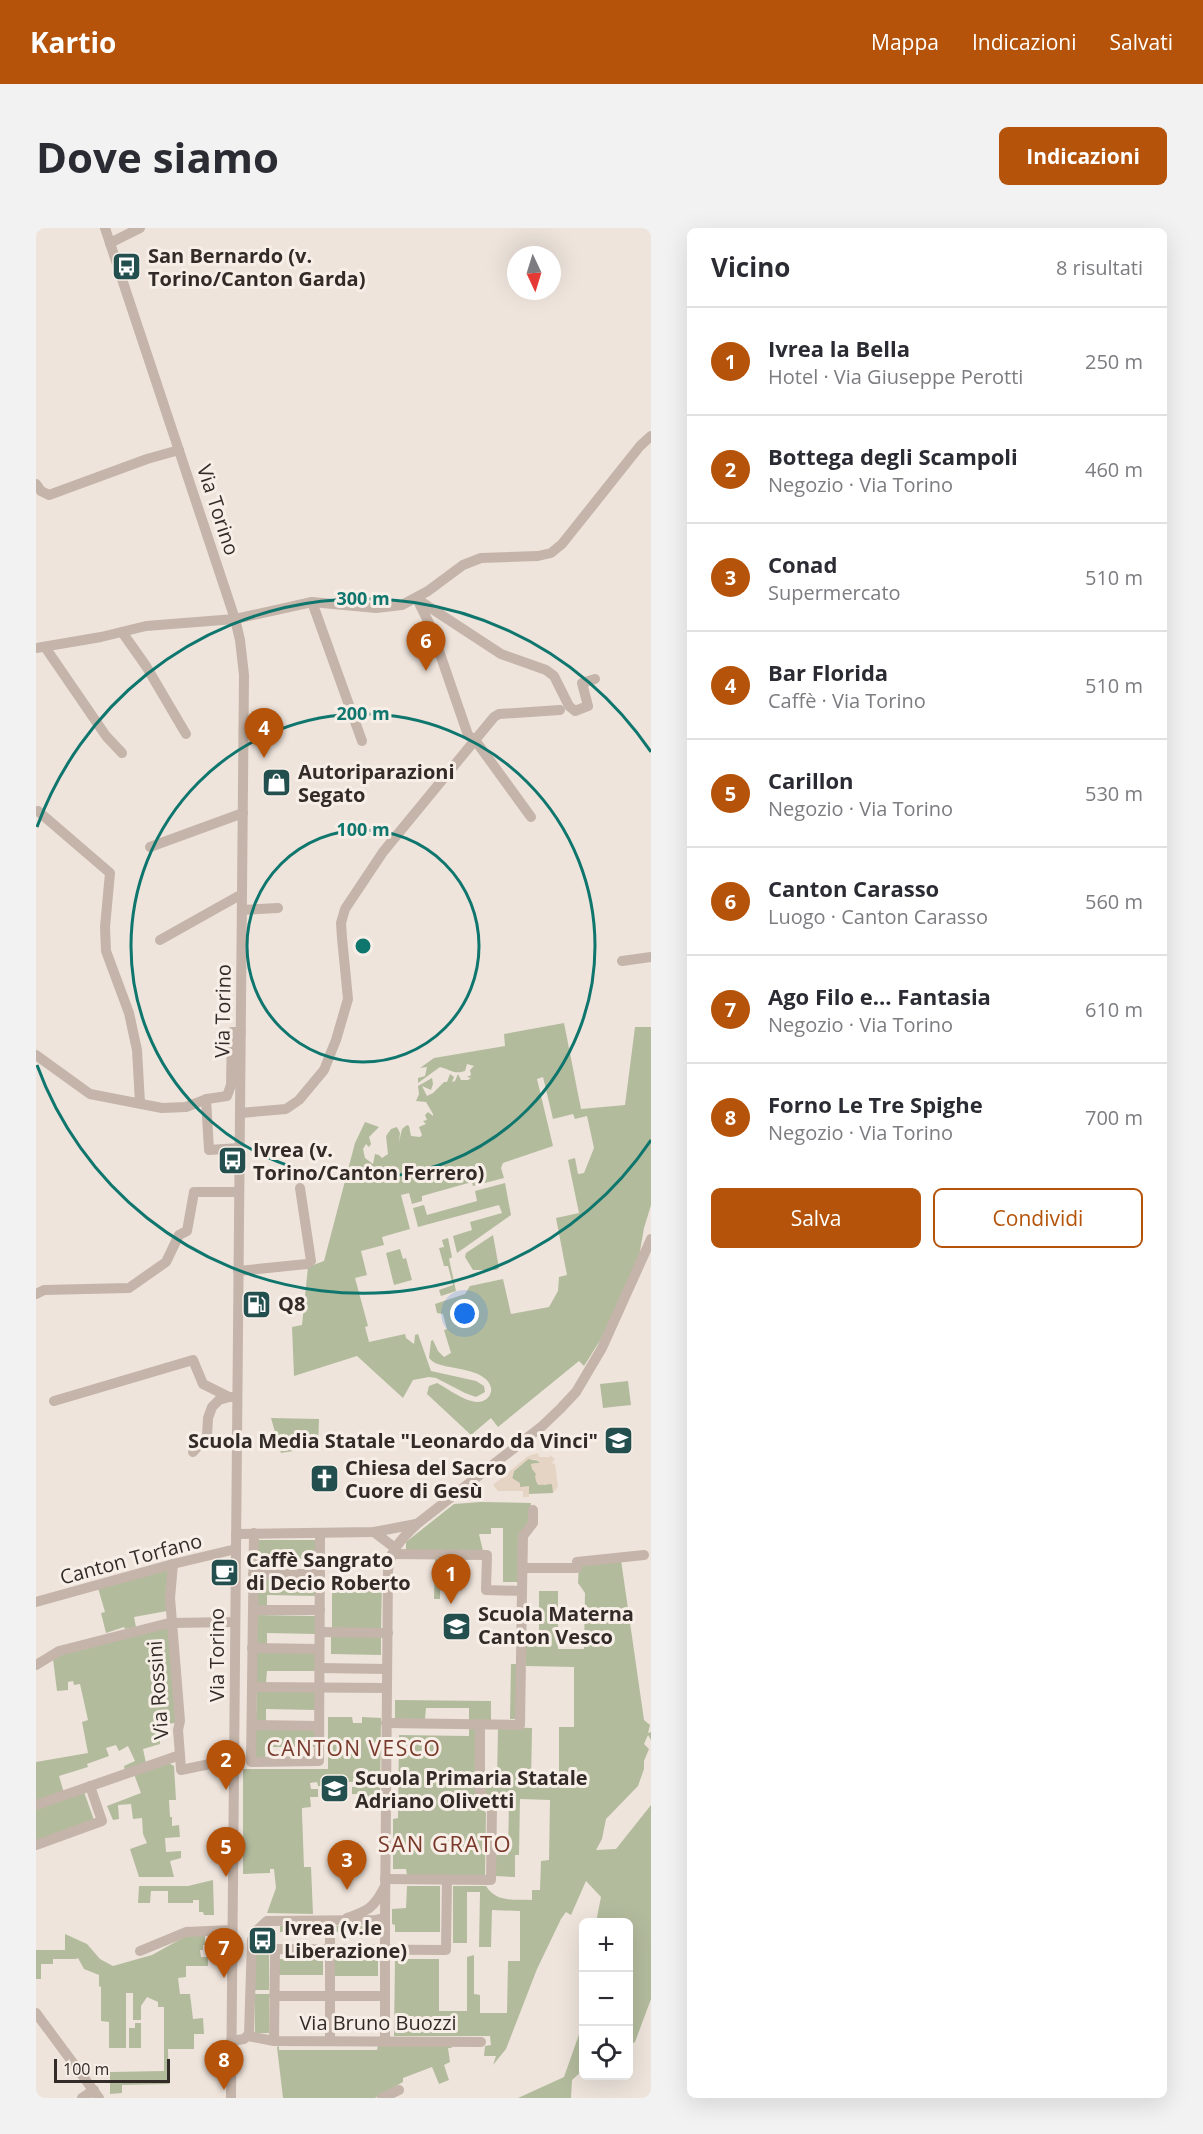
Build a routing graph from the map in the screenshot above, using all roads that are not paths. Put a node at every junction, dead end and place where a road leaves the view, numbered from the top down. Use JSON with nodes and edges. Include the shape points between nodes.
{"nodes":[{"id":1,"x":105,"y":228,"type":"edge"},
{"id":2,"x":140,"y":228,"type":"edge"},
{"id":3,"x":110,"y":243,"type":"junction"},
{"id":4,"x":651,"y":436,"type":"edge"},
{"id":5,"x":179,"y":450,"type":"junction"},
{"id":6,"x":36,"y":484,"type":"edge"},
{"id":7,"x":417,"y":598,"type":"junction"},
{"id":8,"x":312,"y":603,"type":"junction"},
{"id":9,"x":235,"y":619,"type":"junction"},
{"id":10,"x":122,"y":632,"type":"junction"},
{"id":11,"x":40,"y":647,"type":"edge"},
{"id":12,"x":595,"y":679,"type":"dead end"},
{"id":13,"x":560,"y":710,"type":"dead end"},
{"id":14,"x":186,"y":734,"type":"dead end"},
{"id":15,"x":475,"y":740,"type":"junction"},
{"id":16,"x":362,"y":741,"type":"dead end"},
{"id":17,"x":122,"y":753,"type":"dead end"},
{"id":18,"x":38,"y":811,"type":"dead end"},
{"id":19,"x":243,"y":813,"type":"junction"},
{"id":20,"x":531,"y":817,"type":"dead end"},
{"id":21,"x":150,"y":847,"type":"dead end"},
{"id":22,"x":242,"y":894,"type":"junction"},
{"id":23,"x":278,"y":908,"type":"dead end"},
{"id":24,"x":242,"y":910,"type":"junction"},
{"id":25,"x":160,"y":940,"type":"dead end"},
{"id":26,"x":651,"y":957,"type":"edge"},
{"id":27,"x":622,"y":961,"type":"dead end"},
{"id":28,"x":241,"y":1032,"type":"junction"},
{"id":29,"x":36,"y":1055,"type":"edge"},
{"id":30,"x":206,"y":1099,"type":"junction"},
{"id":31,"x":140,"y":1103,"type":"junction"},
{"id":32,"x":240,"y":1113,"type":"junction"},
{"id":33,"x":240,"y":1148,"type":"junction"},
{"id":34,"x":300,"y":1188,"type":"dead end"},
{"id":35,"x":239,"y":1192,"type":"junction"},
{"id":36,"x":651,"y":1240,"type":"edge"},
{"id":37,"x":238,"y":1271,"type":"junction"},
{"id":38,"x":36,"y":1294,"type":"edge"},
{"id":39,"x":233,"y":1397,"type":"junction"},
{"id":40,"x":54,"y":1401,"type":"dead end"},
{"id":41,"x":193,"y":1452,"type":"dead end"},
{"id":42,"x":533,"y":1510,"type":"dead end"},
{"id":43,"x":417,"y":1524,"type":"junction"},
{"id":44,"x":236,"y":1533,"type":"junction"},
{"id":45,"x":254,"y":1533,"type":"junction"},
{"id":46,"x":374,"y":1533,"type":"junction"},
{"id":47,"x":321,"y":1534,"type":"junction"},
{"id":48,"x":236,"y":1549,"type":"junction"},
{"id":49,"x":393,"y":1551,"type":"junction"},
{"id":50,"x":644,"y":1555,"type":"dead end"},
{"id":51,"x":173,"y":1564,"type":"junction"},
{"id":52,"x":522,"y":1568,"type":"junction"},
{"id":53,"x":253,"y":1574,"type":"junction"},
{"id":54,"x":320,"y":1574,"type":"junction"},
{"id":55,"x":522,"y":1591,"type":"junction"},
{"id":56,"x":36,"y":1602,"type":"edge"},
{"id":57,"x":253,"y":1610,"type":"junction"},
{"id":58,"x":320,"y":1610,"type":"junction"},
{"id":59,"x":235,"y":1622,"type":"junction"},
{"id":60,"x":172,"y":1623,"type":"junction"},
{"id":61,"x":320,"y":1632,"type":"junction"},
{"id":62,"x":387,"y":1633,"type":"junction"},
{"id":63,"x":252,"y":1648,"type":"junction"},
{"id":64,"x":320,"y":1649,"type":"junction"},
{"id":65,"x":36,"y":1665,"type":"edge"},
{"id":66,"x":319,"y":1668,"type":"junction"},
{"id":67,"x":387,"y":1669,"type":"junction"},
{"id":68,"x":252,"y":1687,"type":"junction"},
{"id":69,"x":319,"y":1687,"type":"junction"},
{"id":70,"x":387,"y":1688,"type":"junction"},
{"id":71,"x":386,"y":1723,"type":"junction"},
{"id":72,"x":252,"y":1725,"type":"junction"},
{"id":73,"x":480,"y":1725,"type":"junction"},
{"id":74,"x":319,"y":1726,"type":"junction"},
{"id":75,"x":234,"y":1747,"type":"junction"},
{"id":76,"x":251,"y":1747,"type":"junction"},
{"id":77,"x":180,"y":1755,"type":"junction"},
{"id":78,"x":234,"y":1759,"type":"junction"},
{"id":79,"x":90,"y":1786,"type":"junction"},
{"id":80,"x":36,"y":1805,"type":"edge"},
{"id":81,"x":36,"y":1845,"type":"edge"},
{"id":82,"x":447,"y":1879,"type":"junction"},
{"id":83,"x":385,"y":1883,"type":"junction"},
{"id":84,"x":385,"y":1918,"type":"junction"},
{"id":85,"x":335,"y":1921,"type":"junction"},
{"id":86,"x":232,"y":1930,"type":"junction"},
{"id":87,"x":330,"y":1949,"type":"junction"},
{"id":88,"x":385,"y":1949,"type":"junction"},
{"id":89,"x":140,"y":1950,"type":"dead end"},
{"id":90,"x":274,"y":1995,"type":"junction"},
{"id":91,"x":330,"y":1996,"type":"junction"},
{"id":92,"x":385,"y":1996,"type":"junction"},
{"id":93,"x":249,"y":2011,"type":"junction"},
{"id":94,"x":36,"y":2013,"type":"edge"},
{"id":95,"x":232,"y":2019,"type":"junction"},
{"id":96,"x":248,"y":2036,"type":"junction"},
{"id":97,"x":231,"y":2041,"type":"junction"},
{"id":98,"x":274,"y":2041,"type":"junction"},
{"id":99,"x":330,"y":2041,"type":"junction"},
{"id":100,"x":385,"y":2041,"type":"junction"},
{"id":101,"x":480,"y":2042,"type":"dead end"},
{"id":102,"x":399,"y":2091,"type":"dead end"},
{"id":103,"x":97,"y":2094,"type":"edge"},
{"id":104,"x":82,"y":2098,"type":"edge"},
{"id":105,"x":231,"y":2098,"type":"edge"},
{"id":106,"x":382,"y":2098,"type":"edge"}],
"edges":[{"from":1,"to":3,"type":"street","name":"Via Torino"},
{"from":2,"to":3,"type":"street"},
{"from":3,"to":5,"type":"street","name":"Via Torino"},
{"from":4,"to":7,"type":"street","via":[[551,553],[481,558],[463,565]]},
{"from":5,"to":6,"type":"street","via":[[49,495]]},
{"from":5,"to":9,"type":"street","name":"Via Torino"},
{"from":7,"to":8,"type":"street","via":[[402,605],[376,608]]},
{"from":7,"to":12,"type":"street","via":[[501,654],[546,670],[554,676],[572,710],[588,706],[582,683]]},
{"from":7,"to":15,"type":"street","via":[[468,735]]},
{"from":8,"to":9,"type":"street"},
{"from":8,"to":16,"type":"street"},
{"from":9,"to":10,"type":"street","via":[[177,622]]},
{"from":9,"to":19,"type":"street","name":"Via Torino","via":[[244,675]]},
{"from":10,"to":11,"type":"street"},
{"from":10,"to":14,"type":"street"},
{"from":11,"to":17,"type":"street"},
{"from":13,"to":15,"type":"street","via":[[499,714]]},
{"from":15,"to":20,"type":"street"},
{"from":15,"to":32,"type":"street","via":[[383,852],[345,909],[341,923],[348,999],[324,1070],[299,1100],[286,1109]]},
{"from":18,"to":31,"type":"street","via":[[110,873],[106,951],[129,1013],[137,1050]]},
{"from":19,"to":21,"type":"street"},
{"from":19,"to":22,"type":"street","name":"Via Torino"},
{"from":22,"to":24,"type":"street","name":"Via Torino"},
{"from":22,"to":25,"type":"street"},
{"from":23,"to":24,"type":"street"},
{"from":24,"to":28,"type":"street","name":"Via Torino"},
{"from":26,"to":27,"type":"street"},
{"from":28,"to":30,"type":"street","via":[[232,1032],[230,1092]]},
{"from":28,"to":32,"type":"street","name":"Via Torino"},
{"from":29,"to":31,"type":"street","via":[[90,1094]]},
{"from":30,"to":31,"type":"street","via":[[186,1107],[162,1108]]},
{"from":30,"to":33,"type":"street","via":[[209,1150]]},
{"from":32,"to":33,"type":"street","name":"Via Torino"},
{"from":33,"to":35,"type":"street","name":"Via Torino"},
{"from":34,"to":37,"type":"street","via":[[311,1261]]},
{"from":35,"to":37,"type":"street","name":"Via Torino"},
{"from":35,"to":38,"type":"street","via":[[194,1192],[187,1231],[180,1235],[166,1262],[129,1288],[44,1290]]},
{"from":36,"to":43,"type":"street","via":[[602,1348],[576,1392],[541,1427]]},
{"from":37,"to":39,"type":"street","name":"Via Torino"},
{"from":39,"to":40,"type":"street","via":[[203,1383],[193,1360]]},
{"from":39,"to":41,"type":"street","via":[[219,1400],[212,1407],[207,1436]]},
{"from":39,"to":44,"type":"street","name":"Via Torino"},
{"from":42,"to":52,"type":"street","via":[[533,1523],[523,1536]]},
{"from":43,"to":46,"type":"street"},
{"from":43,"to":49,"type":"street"},
{"from":44,"to":45,"type":"street"},
{"from":44,"to":48,"type":"street","name":"Via Torino"},
{"from":45,"to":47,"type":"street"},
{"from":45,"to":53,"type":"street"},
{"from":46,"to":47,"type":"street"},
{"from":46,"to":49,"type":"street"},
{"from":47,"to":54,"type":"street"},
{"from":48,"to":51,"type":"street","name":"Canton Torfano"},
{"from":48,"to":59,"type":"street","name":"Via Torino"},
{"from":49,"to":55,"type":"street","via":[[487,1555],[486,1590]]},
{"from":49,"to":62,"type":"street","via":[[388,1571]]},
{"from":50,"to":52,"type":"street","via":[[577,1562],[577,1568]]},
{"from":51,"to":56,"type":"street","name":"Canton Torfano"},
{"from":51,"to":60,"type":"street","name":"Via Rossini"},
{"from":52,"to":55,"type":"street"},
{"from":53,"to":54,"type":"street"},
{"from":53,"to":57,"type":"street"},
{"from":54,"to":58,"type":"street"},
{"from":55,"to":73,"type":"street","via":[[520,1725]]},
{"from":57,"to":58,"type":"street"},
{"from":57,"to":63,"type":"street"},
{"from":58,"to":61,"type":"street"},
{"from":59,"to":60,"type":"street"},
{"from":59,"to":75,"type":"street","name":"Via Torino"},
{"from":60,"to":65,"type":"street","via":[[59,1651]]},
{"from":60,"to":77,"type":"street","name":"Via Rossini"},
{"from":61,"to":62,"type":"street"},
{"from":61,"to":64,"type":"street"},
{"from":62,"to":67,"type":"street"},
{"from":63,"to":64,"type":"street"},
{"from":63,"to":68,"type":"street"},
{"from":64,"to":66,"type":"street"},
{"from":66,"to":67,"type":"street"},
{"from":66,"to":69,"type":"street"},
{"from":67,"to":70,"type":"street"},
{"from":68,"to":69,"type":"street"},
{"from":68,"to":72,"type":"street"},
{"from":69,"to":70,"type":"street"},
{"from":69,"to":74,"type":"street"},
{"from":70,"to":71,"type":"street"},
{"from":71,"to":73,"type":"street"},
{"from":71,"to":83,"type":"street"},
{"from":72,"to":74,"type":"street"},
{"from":72,"to":76,"type":"street"},
{"from":73,"to":82,"type":"street","via":[[480,1790],[492,1806],[491,1880]]},
{"from":74,"to":76,"type":"street","via":[[318,1761],[251,1762]]},
{"from":75,"to":76,"type":"street"},
{"from":75,"to":78,"type":"street","name":"Via Torino"},
{"from":77,"to":78,"type":"street","via":[[182,1770]]},
{"from":77,"to":79,"type":"street"},
{"from":78,"to":86,"type":"street","name":"Via Torino"},
{"from":79,"to":80,"type":"street"},
{"from":79,"to":81,"type":"street","via":[[102,1821]]},
{"from":82,"to":83,"type":"street"},
{"from":82,"to":88,"type":"street","via":[[446,1950]]},
{"from":83,"to":84,"type":"street"},
{"from":83,"to":85,"type":"street","via":[[375,1905]]},
{"from":84,"to":85,"type":"street"},
{"from":84,"to":88,"type":"street"},
{"from":85,"to":87,"type":"street"},
{"from":85,"to":93,"type":"street","via":[[267,1921],[255,1932]]},
{"from":86,"to":89,"type":"street","via":[[186,1932]]},
{"from":86,"to":95,"type":"street","name":"Via Torino"},
{"from":87,"to":88,"type":"street"},
{"from":87,"to":90,"type":"street","via":[[275,1949]]},
{"from":87,"to":91,"type":"street"},
{"from":88,"to":92,"type":"street"},
{"from":90,"to":91,"type":"street"},
{"from":90,"to":98,"type":"street"},
{"from":91,"to":92,"type":"street"},
{"from":91,"to":99,"type":"street"},
{"from":92,"to":100,"type":"street"},
{"from":93,"to":95,"type":"street","via":[[240,2019]]},
{"from":93,"to":96,"type":"street"},
{"from":94,"to":103,"type":"street"},
{"from":95,"to":97,"type":"street","name":"Via Torino"},
{"from":96,"to":97,"type":"street"},
{"from":96,"to":98,"type":"street","name":"Via Bruno Buozzi"},
{"from":97,"to":105,"type":"street","name":"Via Torino"},
{"from":98,"to":99,"type":"street","name":"Via Bruno Buozzi"},
{"from":99,"to":100,"type":"street","name":"Via Bruno Buozzi"},
{"from":100,"to":101,"type":"street","name":"Via Bruno Buozzi"},
{"from":102,"to":106,"type":"street"},
{"from":103,"to":104,"type":"street"}]}
